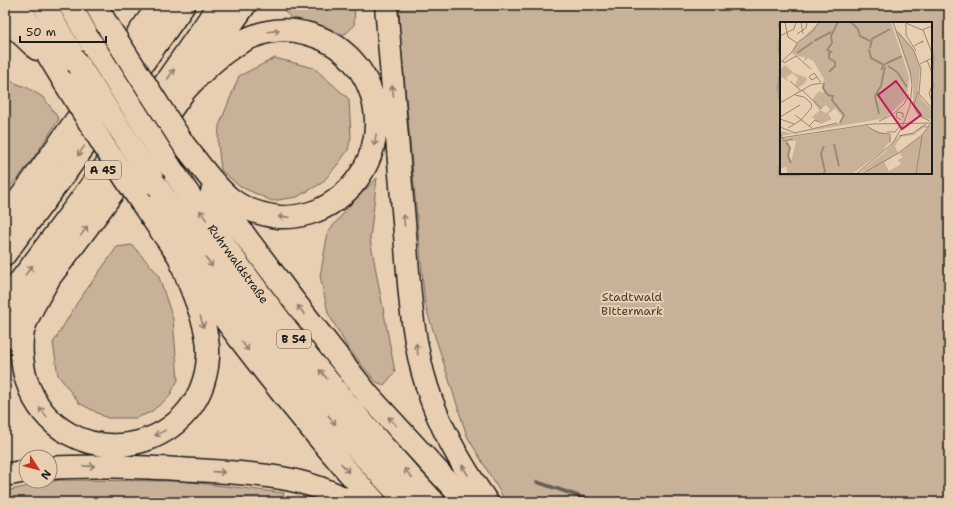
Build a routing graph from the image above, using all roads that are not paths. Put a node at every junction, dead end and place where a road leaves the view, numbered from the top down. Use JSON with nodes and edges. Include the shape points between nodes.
{"nodes":[{"id":1,"x":18,"y":5,"type":"edge"},
{"id":2,"x":44,"y":5,"type":"edge"},
{"id":3,"x":70,"y":5,"type":"edge"},
{"id":4,"x":159,"y":5,"type":"edge"},
{"id":5,"x":184,"y":5,"type":"edge"},
{"id":6,"x":219,"y":5,"type":"edge"},
{"id":7,"x":245,"y":5,"type":"edge"},
{"id":8,"x":386,"y":5,"type":"edge"},
{"id":9,"x":101,"y":14,"type":"edge"},
{"id":10,"x":5,"y":23,"type":"edge"},
{"id":11,"x":65,"y":83,"type":"junction"},
{"id":12,"x":186,"y":89,"type":"junction"},
{"id":13,"x":184,"y":145,"type":"junction"},
{"id":14,"x":30,"y":186,"type":"junction"},
{"id":15,"x":5,"y":213,"type":"edge"},
{"id":16,"x":5,"y":219,"type":"edge"},
{"id":17,"x":5,"y":254,"type":"edge"},
{"id":18,"x":180,"y":259,"type":"junction"},
{"id":19,"x":50,"y":277,"type":"junction"},
{"id":20,"x":5,"y":301,"type":"edge"},
{"id":21,"x":5,"y":337,"type":"edge"},
{"id":22,"x":58,"y":468,"type":"edge"},
{"id":23,"x":18,"y":473,"type":"edge"},
{"id":24,"x":5,"y":475,"type":"edge"},
{"id":25,"x":350,"y":502,"type":"edge"},
{"id":26,"x":375,"y":502,"type":"edge"},
{"id":27,"x":406,"y":502,"type":"edge"},
{"id":28,"x":434,"y":502,"type":"edge"},
{"id":29,"x":466,"y":502,"type":"edge"},
{"id":30,"x":487,"y":502,"type":"edge"}],
"edges":[{"from":1,"to":11,"type":"highway"},
{"from":2,"to":27,"type":"highway","number":"B 54","one_way":true,"bridge":true,"via":[[78,64],[155,184],[214,268],[293,373]]},
{"from":28,"to":3,"type":"highway","name":"Ruhrwaldstraße","number":"B 54","one_way":true,"bridge":true,"via":[[354,411],[269,307],[225,248],[169,165]]},
{"from":4,"to":14,"type":"highway"},
{"from":5,"to":17,"type":"highway","number":"A 45","one_way":true},
{"from":20,"to":6,"type":"highway","number":"A 45","one_way":true,"via":[[149,106]]},
{"from":7,"to":12,"type":"highway"},
{"from":30,"to":8,"type":"highway","one_way":true,"via":[[466,471],[436,414],[419,358],[410,298]]},
{"from":9,"to":13,"type":"highway","bridge":true},
{"from":10,"to":11,"type":"highway","via":[[31,42]]},
{"from":11,"to":18,"type":"highway","bridge":true},
{"from":12,"to":13,"type":"highway","one_way":true,"via":[[212,62],[238,43],[254,35],[272,31],[299,31],[328,41],[341,50],[362,72],[371,92],[377,127],[370,157],[354,185],[330,205],[301,216],[286,217],[259,213],[232,200],[219,189]]},
{"from":19,"to":12,"type":"highway","one_way":true},
{"from":29,"to":13,"type":"highway","one_way":true,"via":[[369,396],[291,298],[213,194]]},
{"from":14,"to":15,"type":"highway"},
{"from":14,"to":16,"type":"highway"},
{"from":18,"to":19,"type":"highway","one_way":true,"via":[[203,323],[207,340],[207,369],[197,398],[187,412],[162,433],[134,444],[104,445],[73,436],[47,417],[31,392],[23,362],[23,332],[32,308]]},
{"from":18,"to":26,"type":"highway","one_way":true,"via":[[278,388]]},
{"from":19,"to":21,"type":"highway"},
{"from":22,"to":25,"type":"highway","one_way":true,"via":[[115,466],[277,477],[312,485]]},
{"from":23,"to":24,"type":"highway"}]}
